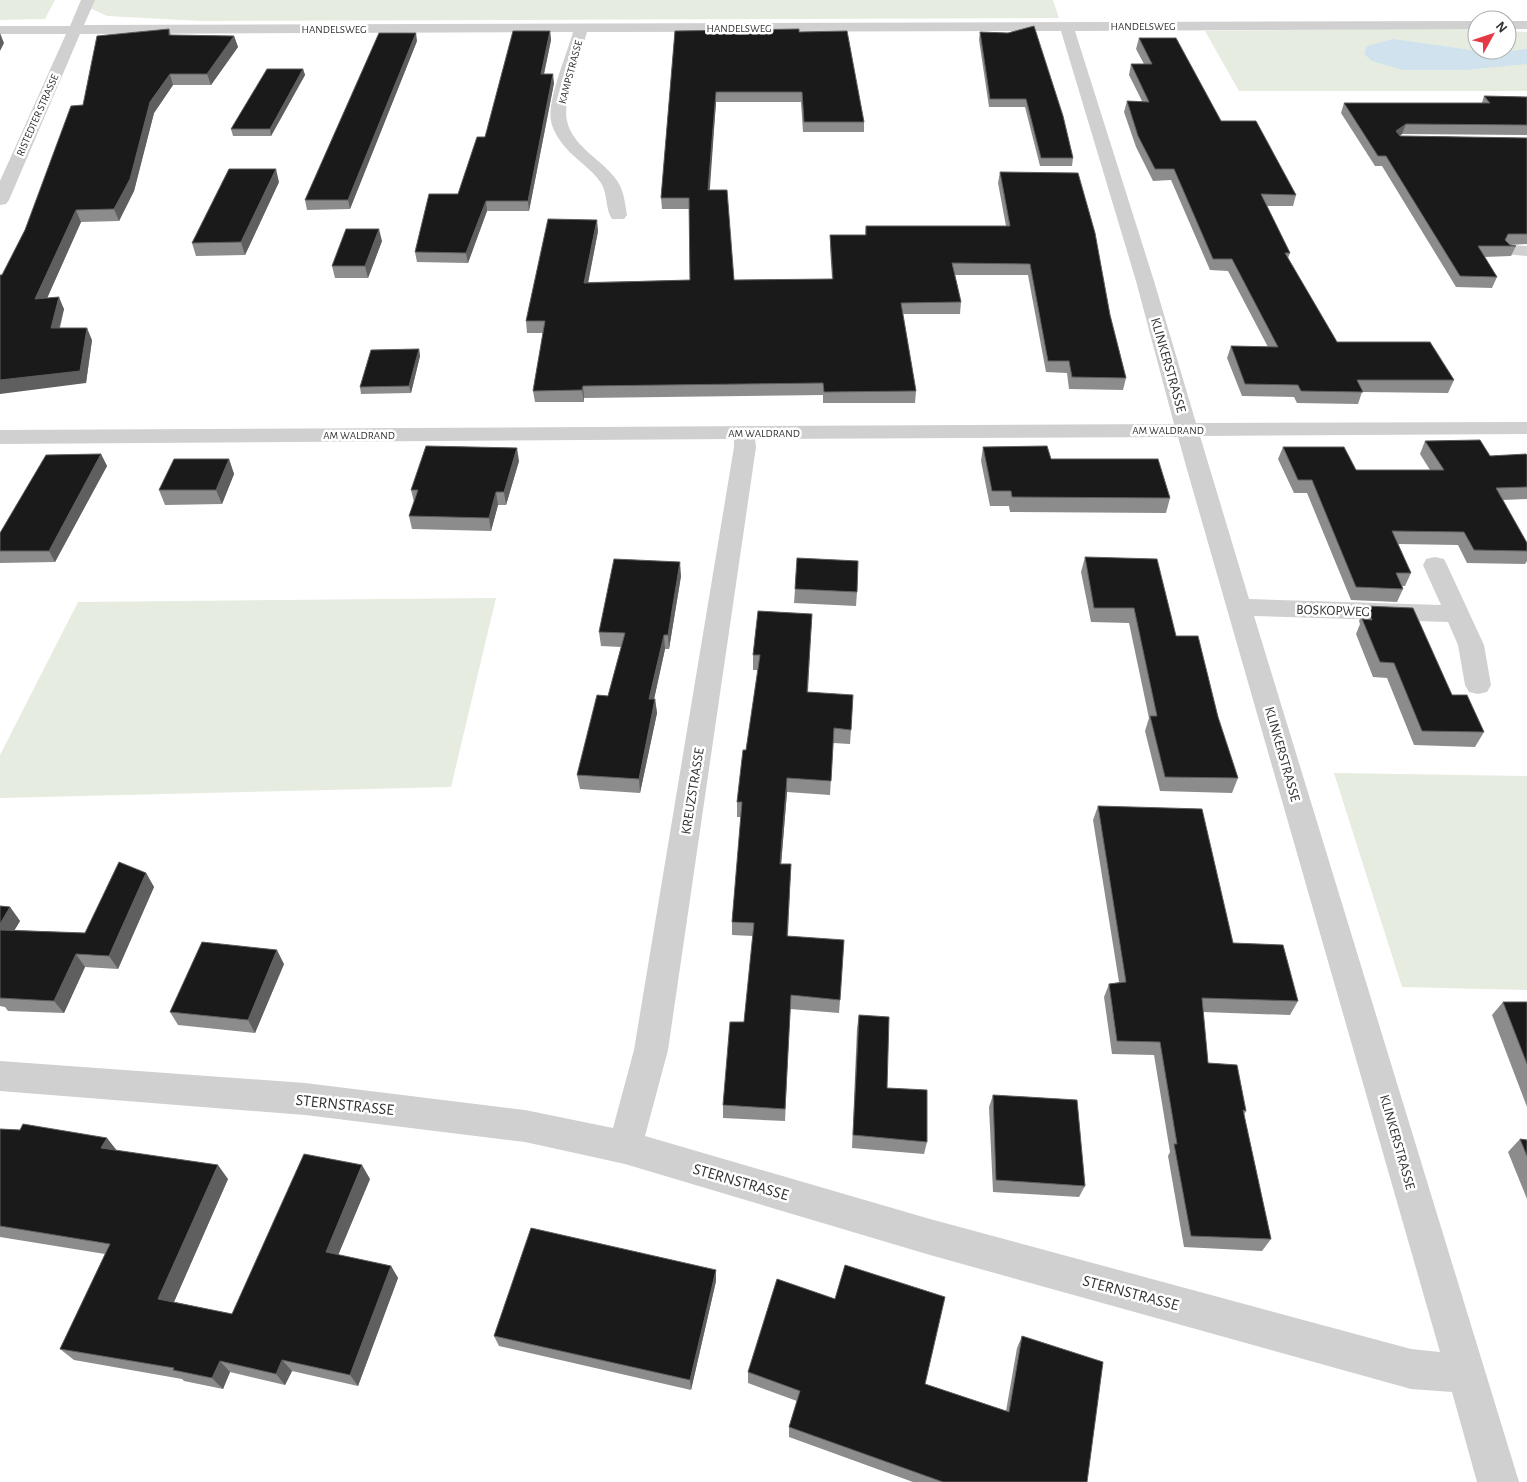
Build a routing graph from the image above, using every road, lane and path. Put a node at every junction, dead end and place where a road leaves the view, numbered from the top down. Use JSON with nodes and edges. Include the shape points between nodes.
{"nodes":[{"id":1,"x":88,"y":0,"type":"edge"},
{"id":2,"x":1467,"y":25,"type":"edge"},
{"id":3,"x":1067,"y":26,"type":"junction"},
{"id":4,"x":582,"y":28,"type":"junction"},
{"id":5,"x":0,"y":30,"type":"edge"},
{"id":6,"x":76,"y":30,"type":"junction"},
{"id":7,"x":5,"y":176,"type":"edge"},
{"id":8,"x":0,"y":200,"type":"edge"},
{"id":9,"x":618,"y":214,"type":"dead end"},
{"id":10,"x":1527,"y":428,"type":"edge"},
{"id":11,"x":1187,"y":430,"type":"junction"},
{"id":12,"x":744,"y":433,"type":"junction"},
{"id":13,"x":0,"y":437,"type":"edge"},
{"id":14,"x":1434,"y":565,"type":"dead end"},
{"id":15,"x":1240,"y":607,"type":"junction"},
{"id":16,"x":1455,"y":614,"type":"junction"},
{"id":17,"x":1478,"y":685,"type":"dead end"},
{"id":18,"x":0,"y":1076,"type":"edge"},
{"id":19,"x":625,"y":1147,"type":"junction"},
{"id":20,"x":1466,"y":1374,"type":"junction"},
{"id":21,"x":1498,"y":1482,"type":"edge"}],
"edges":[{"from":1,"to":6,"type":"street","name":"RISTEDTER STRASSE"},
{"from":2,"to":3,"type":"street","name":"HANDELSWEG"},
{"from":3,"to":4,"type":"street","name":"HANDELSWEG"},
{"from":3,"to":11,"type":"street","name":"KLINKERSTRASSE"},
{"from":4,"to":6,"type":"street","name":"HANDELSWEG"},
{"from":4,"to":9,"type":"street","name":"KAMPSTRASSE","via":[[558,121],[570,143],[611,183],[618,200]]},
{"from":5,"to":6,"type":"street","name":"HANDELSWEG"},
{"from":6,"to":7,"type":"street","name":"RISTEDTER STRASSE"},
{"from":7,"to":8,"type":"street","name":"RISTEDTER STRASSE"},
{"from":10,"to":11,"type":"street","name":"AM WALDRAND"},
{"from":11,"to":12,"type":"street","name":"AM WALDRAND"},
{"from":11,"to":15,"type":"street","name":"KLINKERSTRASSE"},
{"from":12,"to":13,"type":"street","name":"AM WALDRAND"},
{"from":12,"to":19,"type":"street","name":"KREUZSTRASSE","via":[[746,446],[651,1050]]},
{"from":14,"to":16,"type":"street"},
{"from":15,"to":16,"type":"street","name":"BOSKOPWEG"},
{"from":15,"to":20,"type":"street","name":"KLINKERSTRASSE"},
{"from":16,"to":17,"type":"street","via":[[1470,645]]},
{"from":18,"to":19,"type":"street","name":"STERNSTRASSE","via":[[305,1099],[526,1126]]},
{"from":19,"to":20,"type":"street","name":"STERNSTRASSE","via":[[930,1237],[1411,1369]]},
{"from":20,"to":21,"type":"street","name":"KLINKERSTRASSE"}]}
